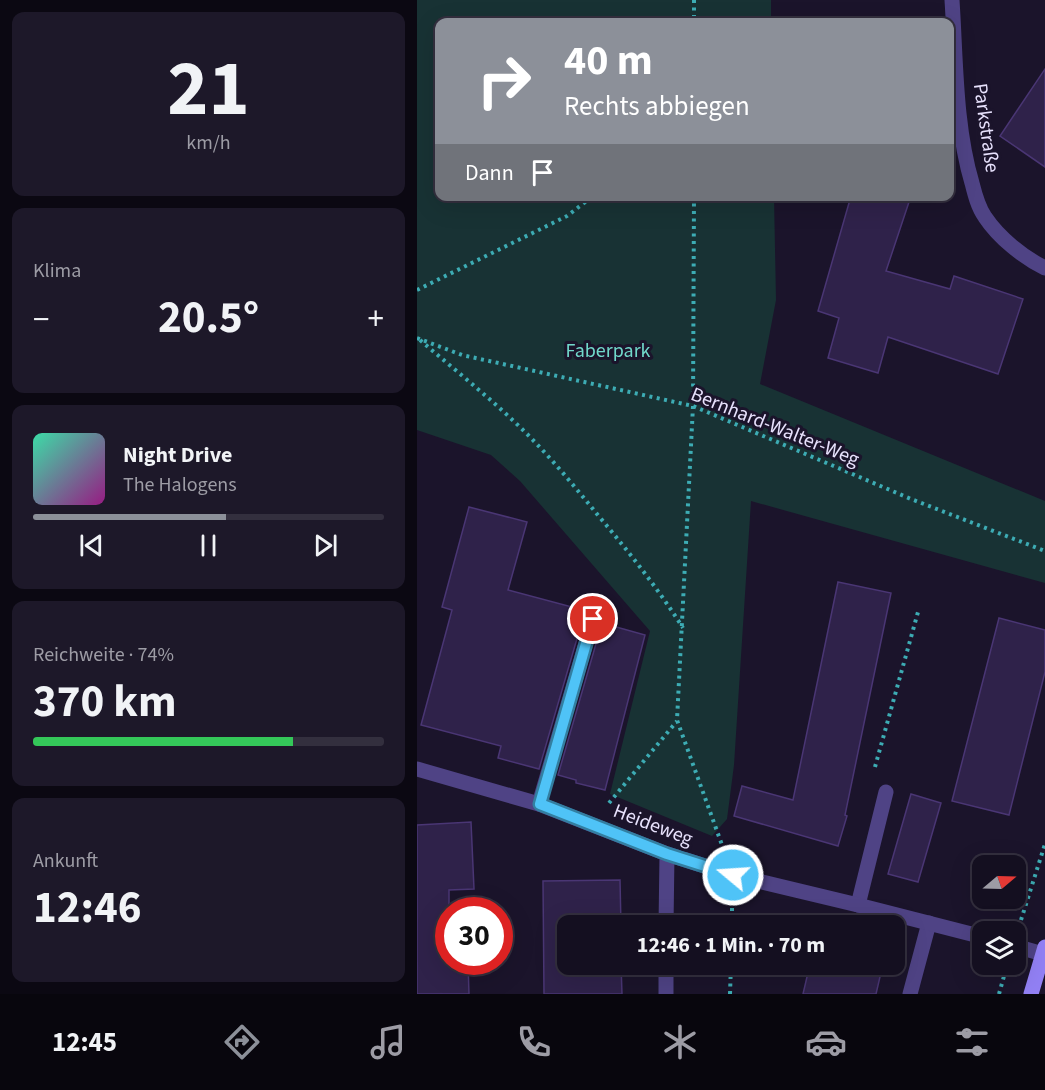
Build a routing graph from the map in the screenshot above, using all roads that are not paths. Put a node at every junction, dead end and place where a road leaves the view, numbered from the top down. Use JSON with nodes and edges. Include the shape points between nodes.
{"nodes":[{"id":1,"x":952,"y":0,"type":"edge"},
{"id":2,"x":953,"y":18,"type":"edge"},
{"id":3,"x":954,"y":30,"type":"edge"},
{"id":4,"x":1045,"y":268,"type":"edge"},
{"id":5,"x":593,"y":619,"type":"dead end"},
{"id":6,"x":417,"y":769,"type":"edge"},
{"id":7,"x":886,"y":792,"type":"road end"},
{"id":8,"x":540,"y":804,"type":"junction"},
{"id":9,"x":667,"y":854,"type":"junction"},
{"id":10,"x":858,"y":905,"type":"junction"},
{"id":11,"x":666,"y":915,"type":"edge"},
{"id":12,"x":929,"y":924,"type":"junction"},
{"id":13,"x":972,"y":934,"type":"edge"},
{"id":14,"x":1026,"y":948,"type":"edge"},
{"id":15,"x":1044,"y":951,"type":"edge"},
{"id":16,"x":666,"y":975,"type":"edge"},
{"id":17,"x":666,"y":994,"type":"edge"},
{"id":18,"x":910,"y":994,"type":"edge"},
{"id":19,"x":1031,"y":994,"type":"edge"}],
"edges":[{"from":1,"to":2,"type":"street","name":"Parkstraße"},
{"from":3,"to":4,"type":"street","name":"Parkstraße","via":[[964,149],[977,201],[1001,236]]},
{"from":5,"to":8,"type":"street"},
{"from":6,"to":8,"type":"street","name":"Heideweg"},
{"from":7,"to":10,"type":"street"},
{"from":8,"to":9,"type":"street","name":"Heideweg"},
{"from":9,"to":10,"type":"street","name":"Heideweg","via":[[733,875]]},
{"from":9,"to":11,"type":"street"},
{"from":10,"to":12,"type":"street","name":"Heideweg"},
{"from":12,"to":13,"type":"street","name":"Heideweg"},
{"from":12,"to":18,"type":"street"},
{"from":14,"to":15,"type":"street"},
{"from":15,"to":19,"type":"main road"},
{"from":16,"to":17,"type":"street"}]}
